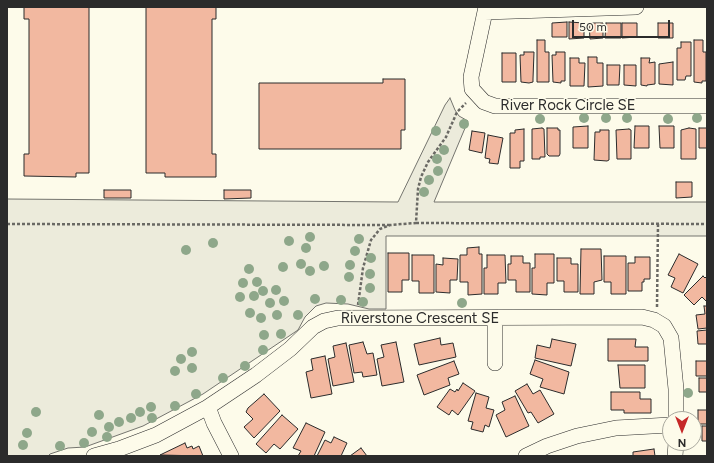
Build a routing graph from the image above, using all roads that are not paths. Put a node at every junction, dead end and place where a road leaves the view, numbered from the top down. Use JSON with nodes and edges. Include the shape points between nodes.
{"nodes":[{"id":1,"x":636,"y":7,"type":"edge"},
{"id":2,"x":486,"y":10,"type":"edge"},
{"id":3,"x":707,"y":106,"type":"edge"},
{"id":4,"x":495,"y":319,"type":"junction"},
{"id":5,"x":495,"y":363,"type":"dead end"},
{"id":6,"x":208,"y":407,"type":"junction"},
{"id":7,"x":676,"y":411,"type":"edge"},
{"id":8,"x":662,"y":425,"type":"edge"},
{"id":9,"x":94,"y":456,"type":"edge"},
{"id":10,"x":231,"y":456,"type":"edge"},
{"id":11,"x":526,"y":456,"type":"edge"}],
"edges":[{"from":1,"to":2,"type":"street"},
{"from":2,"to":3,"type":"street","name":"River Rock Circle SE","via":[[471,77],[475,94],[484,102],[495,106]]},
{"from":4,"to":5,"type":"street"},
{"from":4,"to":6,"type":"street","name":"Riverstone Crescent SE","via":[[338,318],[318,324],[256,375]]},
{"from":4,"to":7,"type":"street","name":"Riverstone Crescent SE","via":[[642,317],[658,321],[672,338]]},
{"from":6,"to":9,"type":"street","name":"Riverstone Crescent SE","via":[[156,435]]},
{"from":6,"to":10,"type":"street"},
{"from":8,"to":11,"type":"street","via":[[616,428],[577,436]]}]}
